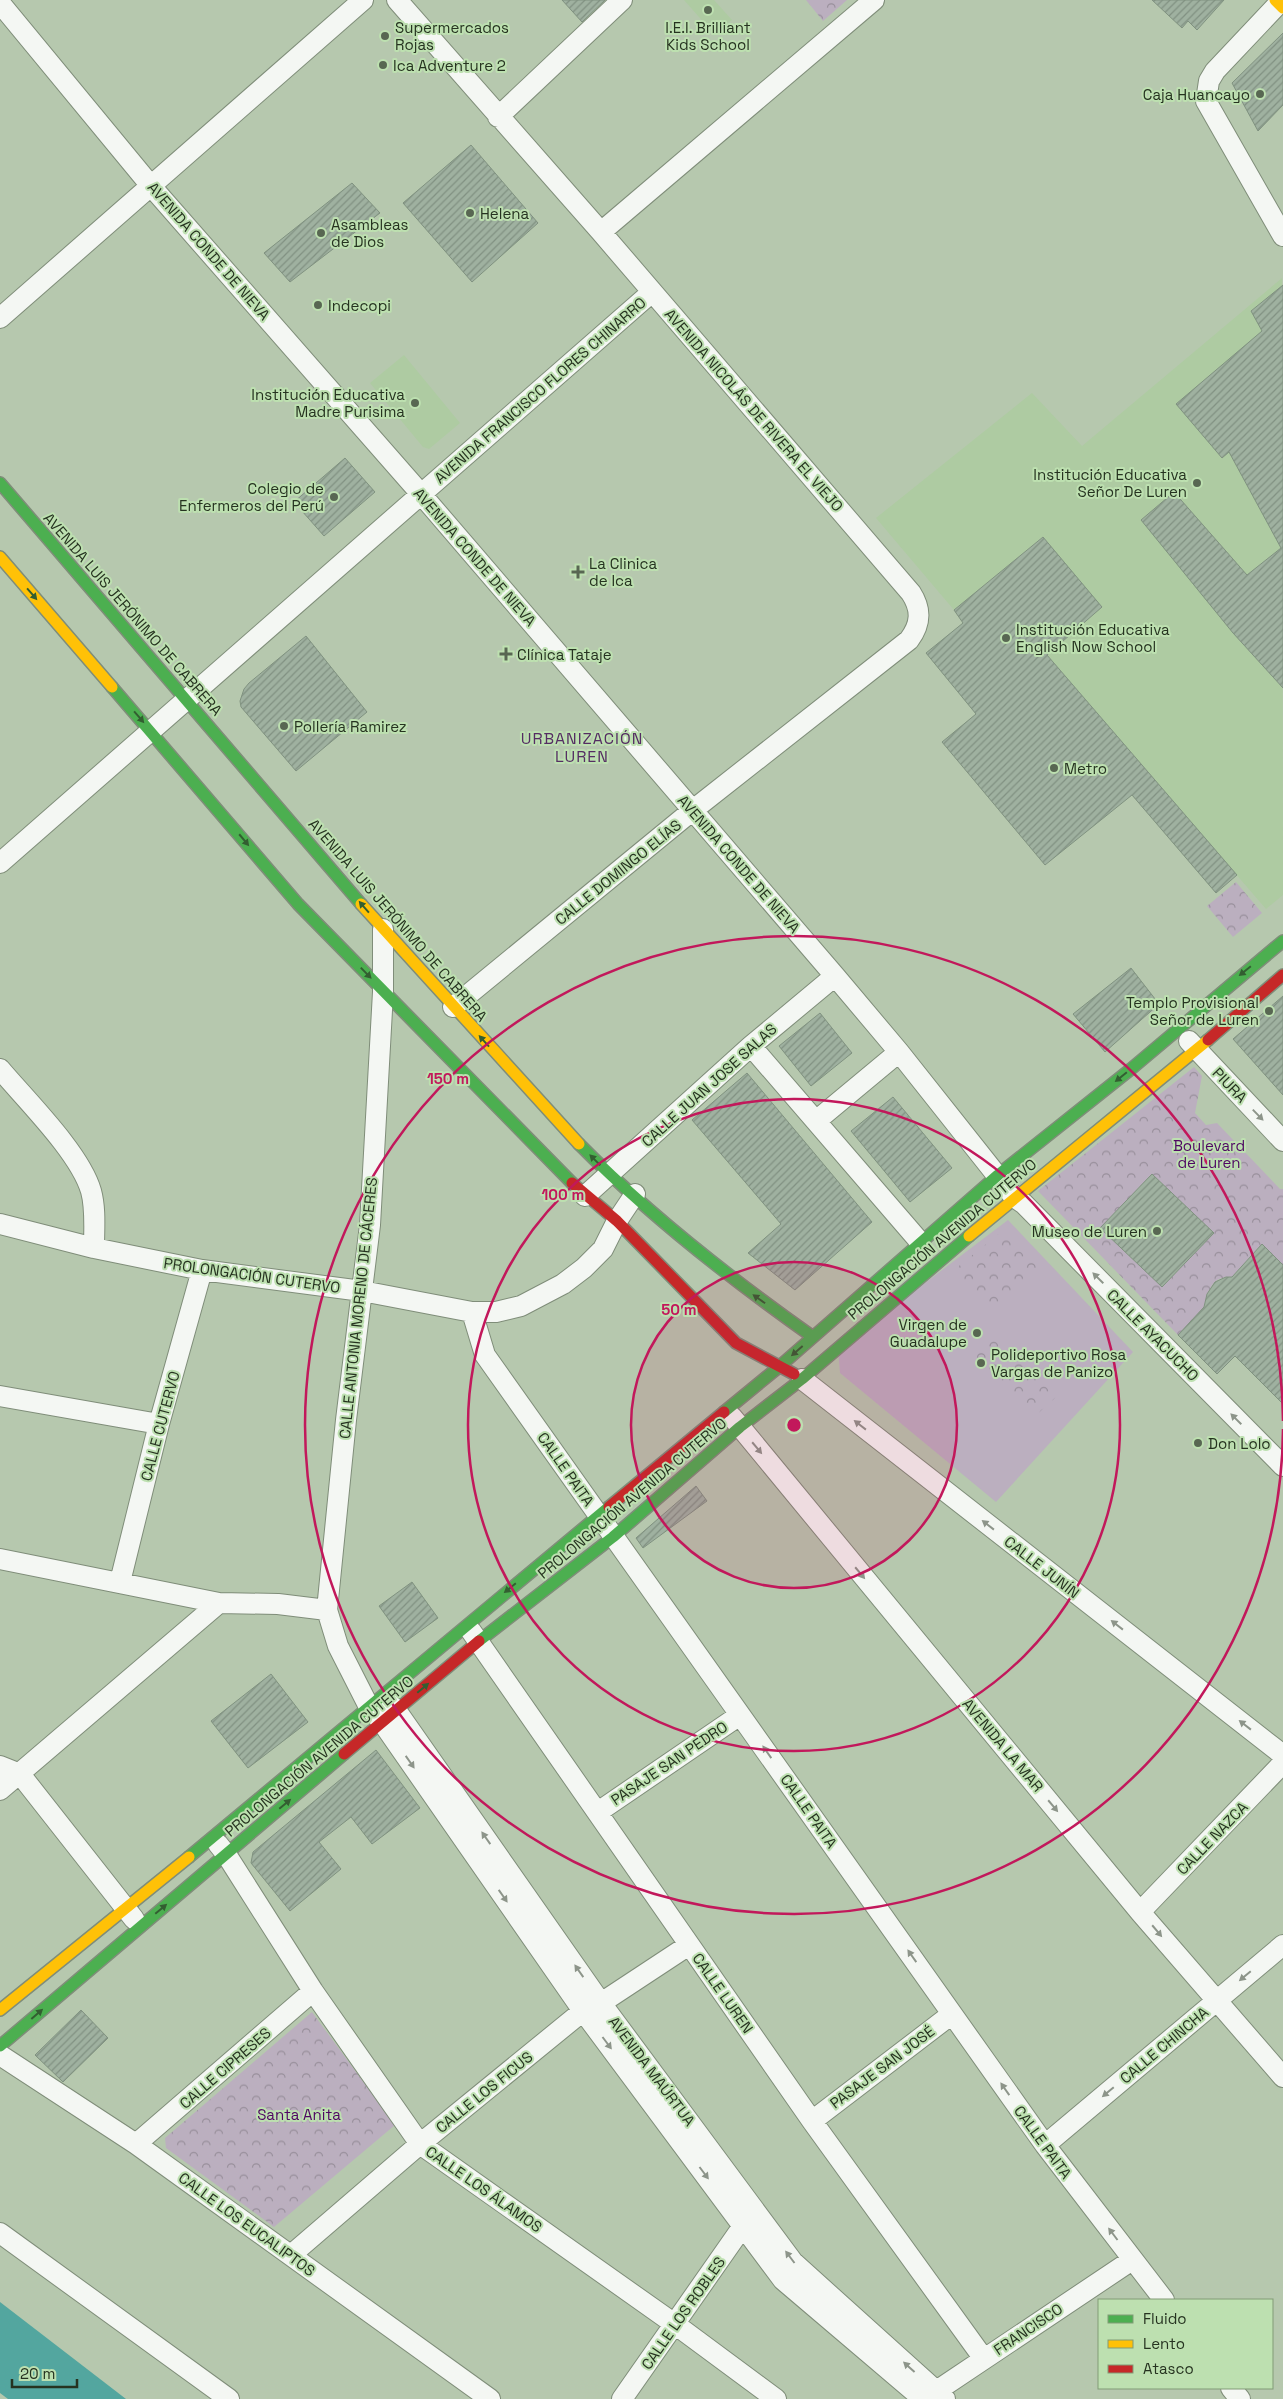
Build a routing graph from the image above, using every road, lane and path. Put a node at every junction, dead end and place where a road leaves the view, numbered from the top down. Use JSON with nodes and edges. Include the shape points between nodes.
{"nodes":[{"id":1,"x":363,"y":0,"type":"edge"},
{"id":2,"x":397,"y":0,"type":"edge"},
{"id":3,"x":622,"y":0,"type":"edge"},
{"id":4,"x":874,"y":0,"type":"edge"},
{"id":5,"x":0,"y":3,"type":"edge"},
{"id":6,"x":1280,"y":3,"type":"edge"},
{"id":7,"x":498,"y":117,"type":"junction"},
{"id":8,"x":151,"y":186,"type":"junction"},
{"id":9,"x":601,"y":232,"type":"junction"},
{"id":10,"x":1283,"y":236,"type":"edge"},
{"id":11,"x":652,"y":292,"type":"junction"},
{"id":12,"x":0,"y":318,"type":"edge"},
{"id":13,"x":0,"y":483,"type":"edge"},
{"id":14,"x":421,"y":494,"type":"junction"},
{"id":15,"x":0,"y":557,"type":"edge"},
{"id":16,"x":919,"y":622,"type":"joint"},
{"id":17,"x":187,"y":699,"type":"junction"},
{"id":18,"x":151,"y":730,"type":"junction"},
{"id":19,"x":693,"y":810,"type":"junction"},
{"id":20,"x":0,"y":863,"type":"edge"},
{"id":21,"x":383,"y":928,"type":"junction"},
{"id":22,"x":1283,"y":941,"type":"edge"},
{"id":23,"x":1283,"y":974,"type":"edge"},
{"id":24,"x":835,"y":976,"type":"junction"},
{"id":25,"x":384,"y":992,"type":"junction"},
{"id":26,"x":453,"y":1007,"type":"junction"},
{"id":27,"x":1178,"y":1027,"type":"junction"},
{"id":28,"x":751,"y":1046,"type":"junction"},
{"id":29,"x":1196,"y":1050,"type":"junction"},
{"id":30,"x":900,"y":1052,"type":"junction"},
{"id":31,"x":0,"y":1069,"type":"edge"},
{"id":32,"x":816,"y":1121,"type":"junction"},
{"id":33,"x":1283,"y":1141,"type":"edge"},
{"id":34,"x":609,"y":1174,"type":"junction"},
{"id":35,"x":998,"y":1174,"type":"junction"},
{"id":36,"x":635,"y":1194,"type":"junction"},
{"id":37,"x":585,"y":1196,"type":"junction"},
{"id":38,"x":1019,"y":1200,"type":"junction"},
{"id":39,"x":617,"y":1221,"type":"junction"},
{"id":40,"x":0,"y":1224,"type":"edge"},
{"id":41,"x":920,"y":1242,"type":"junction"},
{"id":42,"x":94,"y":1248,"type":"junction"},
{"id":43,"x":202,"y":1270,"type":"junction"},
{"id":44,"x":362,"y":1291,"type":"junction"},
{"id":45,"x":472,"y":1312,"type":"junction"},
{"id":46,"x":813,"y":1337,"type":"junction"},
{"id":47,"x":736,"y":1343,"type":"junction"},
{"id":48,"x":741,"y":1362,"type":"dead end"},
{"id":49,"x":780,"y":1366,"type":"junction"},
{"id":50,"x":802,"y":1379,"type":"junction"},
{"id":51,"x":740,"y":1385,"type":"dead end"},
{"id":52,"x":0,"y":1396,"type":"edge"},
{"id":53,"x":727,"y":1409,"type":"junction"},
{"id":54,"x":159,"y":1424,"type":"junction"},
{"id":55,"x":740,"y":1427,"type":"junction"},
{"id":56,"x":1283,"y":1466,"type":"edge"},
{"id":57,"x":599,"y":1516,"type":"junction"},
{"id":58,"x":613,"y":1537,"type":"junction"},
{"id":59,"x":0,"y":1560,"type":"edge"},
{"id":60,"x":120,"y":1582,"type":"junction"},
{"id":61,"x":219,"y":1603,"type":"junction"},
{"id":62,"x":327,"y":1610,"type":"junction"},
{"id":63,"x":465,"y":1625,"type":"junction"},
{"id":64,"x":479,"y":1642,"type":"junction"},
{"id":65,"x":382,"y":1709,"type":"junction"},
{"id":66,"x":740,"y":1715,"type":"junction"},
{"id":67,"x":1283,"y":1755,"type":"edge"},
{"id":68,"x":1283,"y":1763,"type":"edge"},
{"id":69,"x":0,"y":1766,"type":"edge"},
{"id":70,"x":20,"y":1774,"type":"junction"},
{"id":71,"x":0,"y":1790,"type":"edge"},
{"id":72,"x":598,"y":1812,"type":"junction"},
{"id":73,"x":211,"y":1837,"type":"junction"},
{"id":74,"x":226,"y":1854,"type":"junction"},
{"id":75,"x":126,"y":1909,"type":"junction"},
{"id":76,"x":1140,"y":1912,"type":"junction"},
{"id":77,"x":140,"y":1926,"type":"junction"},
{"id":78,"x":689,"y":1945,"type":"junction"},
{"id":79,"x":1283,"y":1945,"type":"edge"},
{"id":80,"x":313,"y":1991,"type":"junction"},
{"id":81,"x":1216,"y":2001,"type":"junction"},
{"id":82,"x":592,"y":2007,"type":"junction"},
{"id":83,"x":0,"y":2010,"type":"edge"},
{"id":84,"x":952,"y":2014,"type":"junction"},
{"id":85,"x":0,"y":2046,"type":"edge"},
{"id":86,"x":0,"y":2055,"type":"edge"},
{"id":87,"x":1283,"y":2077,"type":"edge"},
{"id":88,"x":812,"y":2121,"type":"junction"},
{"id":89,"x":136,"y":2144,"type":"junction"},
{"id":90,"x":420,"y":2144,"type":"junction"},
{"id":91,"x":1045,"y":2145,"type":"junction"},
{"id":92,"x":743,"y":2226,"type":"junction"},
{"id":93,"x":0,"y":2233,"type":"edge"},
{"id":94,"x":290,"y":2255,"type":"junction"},
{"id":95,"x":1132,"y":2260,"type":"junction"},
{"id":96,"x":1163,"y":2299,"type":"edge"},
{"id":97,"x":676,"y":2325,"type":"junction"},
{"id":98,"x":984,"y":2359,"type":"junction"},
{"id":99,"x":1232,"y":2389,"type":"edge"},
{"id":100,"x":932,"y":2397,"type":"edge"},
{"id":101,"x":229,"y":2399,"type":"edge"},
{"id":102,"x":490,"y":2399,"type":"edge"},
{"id":103,"x":622,"y":2399,"type":"edge"},
{"id":104,"x":776,"y":2399,"type":"edge"},
{"id":105,"x":1240,"y":2399,"type":"edge"}],
"edges":[{"from":1,"to":8,"type":"street"},
{"from":2,"to":7,"type":"street","name":"AVENIDA NICOLÁS DE RIVERA EL VIEJO"},
{"from":3,"to":7,"type":"street"},
{"from":4,"to":9,"type":"street"},
{"from":5,"to":8,"type":"street","name":"AVENIDA CONDE DE NIEVA"},
{"from":6,"to":10,"type":"street","via":[[1212,76],[1206,101]]},
{"from":7,"to":9,"type":"street","name":"AVENIDA NICOLÁS DE RIVERA EL VIEJO"},
{"from":8,"to":12,"type":"street"},
{"from":8,"to":14,"type":"street","name":"AVENIDA CONDE DE NIEVA"},
{"from":9,"to":11,"type":"street","name":"AVENIDA NICOLÁS DE RIVERA EL VIEJO"},
{"from":11,"to":14,"type":"street","name":"AVENIDA FRANCISCO FLORES CHINARRO"},
{"from":11,"to":16,"type":"street","name":"AVENIDA NICOLÁS DE RIVERA EL VIEJO","via":[[911,593],[920,612]]},
{"from":13,"to":17,"type":"street","name":"AVENIDA LUIS JERÓNIMO DE CABRERA"},
{"from":14,"to":17,"type":"street","name":"AVENIDA FRANCISCO FLORES CHINARRO"},
{"from":14,"to":19,"type":"street","name":"AVENIDA CONDE DE NIEVA"},
{"from":15,"to":18,"type":"street","one_way":true},
{"from":16,"to":19,"type":"street","name":"CALLE DOMINGO ELÍAS","via":[[909,640]]},
{"from":17,"to":18,"type":"street","name":"AVENIDA FRANCISCO FLORES CHINARRO"},
{"from":21,"to":17,"type":"street","name":"AVENIDA LUIS JERÓNIMO DE CABRERA","one_way":true},
{"from":18,"to":20,"type":"street","name":"AVENIDA FRANCISCO FLORES CHINARRO"},
{"from":18,"to":25,"type":"street","one_way":true,"via":[[298,904]]},
{"from":19,"to":24,"type":"street","name":"AVENIDA CONDE DE NIEVA"},
{"from":19,"to":26,"type":"street","name":"CALLE DOMINGO ELÍAS"},
{"from":21,"to":25,"type":"street","name":"CALLE ANTONIA MORENO DE CÁCERES"},
{"from":21,"to":26,"type":"street","name":"AVENIDA LUIS JERÓNIMO DE CABRERA"},
{"from":22,"to":27,"type":"street","name":"PROLONGACIÓN AVENIDA CUTERVO","one_way":true},
{"from":23,"to":29,"type":"street","name":"PROLONGACIÓN AVENIDA CUTERVO"},
{"from":24,"to":28,"type":"street","name":"CALLE JUAN JOSE SALAS"},
{"from":24,"to":30,"type":"street","name":"AVENIDA CONDE DE NIEVA"},
{"from":25,"to":37,"type":"street"},
{"from":25,"to":44,"type":"street","name":"CALLE ANTONIA MORENO DE CÁCERES","via":[[370,1225]]},
{"from":34,"to":26,"type":"street","name":"AVENIDA LUIS JERÓNIMO DE CABRERA","one_way":true,"via":[[552,1117]]},
{"from":27,"to":29,"type":"street","name":"PIURA"},
{"from":27,"to":35,"type":"street","name":"PROLONGACIÓN AVENIDA CUTERVO","one_way":true,"via":[[1131,1069]]},
{"from":28,"to":32,"type":"street"},
{"from":28,"to":34,"type":"street","name":"CALLE JUAN JOSE SALAS"},
{"from":29,"to":33,"type":"street","name":"PIURA","one_way":true},
{"from":29,"to":38,"type":"street","name":"PROLONGACIÓN AVENIDA CUTERVO"},
{"from":30,"to":32,"type":"street"},
{"from":30,"to":35,"type":"street","name":"AVENIDA CONDE DE NIEVA"},
{"from":31,"to":42,"type":"street","via":[[83,1170],[91,1192]]},
{"from":32,"to":41,"type":"street"},
{"from":34,"to":36,"type":"street","name":"AVENIDA LUIS JERÓNIMO DE CABRERA"},
{"from":34,"to":37,"type":"street","name":"CALLE JUAN JOSE SALAS"},
{"from":35,"to":38,"type":"street","name":"AVENIDA CONDE DE NIEVA"},
{"from":35,"to":41,"type":"street","name":"PROLONGACIÓN AVENIDA CUTERVO"},
{"from":36,"to":39,"type":"street","name":"PROLONGACIÓN CUTERVO"},
{"from":46,"to":36,"type":"street","name":"AVENIDA LUIS JERÓNIMO DE CABRERA","one_way":true,"via":[[749,1292]]},
{"from":37,"to":39,"type":"street"},
{"from":38,"to":50,"type":"street","name":"PROLONGACIÓN AVENIDA CUTERVO"},
{"from":56,"to":38,"type":"street","name":"CALLE AYACUCHO","one_way":true},
{"from":39,"to":45,"type":"street","name":"PROLONGACIÓN CUTERVO","via":[[603,1249],[563,1284],[521,1306],[496,1312]]},
{"from":39,"to":47,"type":"street"},
{"from":40,"to":42,"type":"street","name":"PROLONGACIÓN CUTERVO"},
{"from":41,"to":46,"type":"street","name":"PROLONGACIÓN AVENIDA CUTERVO"},
{"from":42,"to":43,"type":"street","name":"PROLONGACIÓN CUTERVO"},
{"from":43,"to":44,"type":"street","name":"PROLONGACIÓN CUTERVO"},
{"from":43,"to":54,"type":"street","name":"CALLE CUTERVO"},
{"from":44,"to":45,"type":"street","name":"PROLONGACIÓN CUTERVO"},
{"from":44,"to":62,"type":"street","name":"CALLE ANTONIA MORENO DE CÁCERES"},
{"from":45,"to":57,"type":"street","name":"CALLE PAITA","via":[[485,1355]]},
{"from":46,"to":49,"type":"street","name":"PROLONGACIÓN AVENIDA CUTERVO","one_way":true},
{"from":47,"to":48,"type":"street"},
{"from":47,"to":49,"type":"street"},
{"from":49,"to":50,"type":"street"},
{"from":49,"to":53,"type":"street","name":"PROLONGACIÓN AVENIDA CUTERVO"},
{"from":50,"to":55,"type":"street","name":"PROLONGACIÓN AVENIDA CUTERVO"},
{"from":67,"to":50,"type":"street","name":"CALLE JUNÍN","one_way":true},
{"from":51,"to":53,"type":"street"},
{"from":52,"to":54,"type":"street"},
{"from":53,"to":55,"type":"street","name":"AVENIDA LA MAR"},
{"from":53,"to":57,"type":"street","name":"PROLONGACIÓN AVENIDA CUTERVO"},
{"from":54,"to":60,"type":"street","name":"CALLE CUTERVO"},
{"from":55,"to":58,"type":"street","name":"PROLONGACIÓN AVENIDA CUTERVO"},
{"from":55,"to":76,"type":"street","name":"AVENIDA LA MAR","one_way":true},
{"from":57,"to":58,"type":"street","name":"CALLE PAITA"},
{"from":57,"to":63,"type":"street","name":"PROLONGACIÓN AVENIDA CUTERVO","one_way":true},
{"from":58,"to":64,"type":"street","name":"PROLONGACIÓN AVENIDA CUTERVO"},
{"from":58,"to":66,"type":"street","name":"CALLE PAITA"},
{"from":59,"to":60,"type":"street"},
{"from":60,"to":61,"type":"street"},
{"from":61,"to":62,"type":"street","via":[[278,1604]]},
{"from":61,"to":70,"type":"street"},
{"from":62,"to":65,"type":"street","name":"CALLE ANTONIA MORENO DE CÁCERES","via":[[338,1646],[357,1682]]},
{"from":63,"to":64,"type":"street","name":"CALLE LUREN"},
{"from":63,"to":65,"type":"street","name":"PROLONGACIÓN AVENIDA CUTERVO"},
{"from":65,"to":64,"type":"street","name":"PROLONGACIÓN AVENIDA CUTERVO","one_way":true},
{"from":64,"to":72,"type":"street","name":"CALLE LUREN"},
{"from":65,"to":73,"type":"street","name":"PROLONGACIÓN AVENIDA CUTERVO"},
{"from":74,"to":65,"type":"street","name":"PROLONGACIÓN AVENIDA CUTERVO","one_way":true},
{"from":65,"to":82,"type":"street","name":"AVENIDA MAÚRTUA"},
{"from":66,"to":72,"type":"street","name":"PASAJE SAN PEDRO"},
{"from":84,"to":66,"type":"street","name":"CALLE PAITA","one_way":true},
{"from":68,"to":76,"type":"street","name":"CALLE NAZCA"},
{"from":69,"to":70,"type":"street"},
{"from":70,"to":71,"type":"street"},
{"from":70,"to":75,"type":"street"},
{"from":72,"to":78,"type":"street","name":"CALLE LUREN"},
{"from":73,"to":74,"type":"street","name":"CALLE LOS ÁLAMOS"},
{"from":73,"to":75,"type":"street","name":"PROLONGACIÓN AVENIDA CUTERVO"},
{"from":77,"to":74,"type":"street","name":"PROLONGACIÓN AVENIDA CUTERVO","one_way":true},
{"from":74,"to":80,"type":"street","name":"CALLE LOS ÁLAMOS"},
{"from":75,"to":77,"type":"street"},
{"from":75,"to":83,"type":"street","name":"PROLONGACIÓN AVENIDA CUTERVO"},
{"from":76,"to":81,"type":"street","name":"AVENIDA LA MAR","one_way":true},
{"from":85,"to":77,"type":"street","name":"PROLONGACIÓN AVENIDA CUTERVO","one_way":true},
{"from":78,"to":82,"type":"street","name":"CALLE LOS FICUS"},
{"from":78,"to":88,"type":"street","name":"CALLE LUREN"},
{"from":79,"to":81,"type":"street","name":"CALLE CHINCHA","one_way":true},
{"from":80,"to":89,"type":"street","name":"CALLE CIPRESES"},
{"from":80,"to":90,"type":"street","name":"CALLE LOS ÁLAMOS"},
{"from":81,"to":87,"type":"street","name":"AVENIDA LA MAR"},
{"from":81,"to":91,"type":"street","name":"CALLE CHINCHA","one_way":true},
{"from":82,"to":90,"type":"street","name":"CALLE LOS FICUS"},
{"from":82,"to":92,"type":"street","name":"AVENIDA MAÚRTUA","one_way":true},
{"from":100,"to":82,"type":"street","name":"AVENIDA MAÚRTUA","one_way":true,"via":[[794,2262]]},
{"from":84,"to":88,"type":"street","name":"PASAJE SAN JOSÉ"},
{"from":91,"to":84,"type":"street","name":"CALLE PAITA","one_way":true},
{"from":86,"to":89,"type":"street","name":"CALLE LOS EUCALIPTOS"},
{"from":88,"to":98,"type":"street","name":"CALLE LUREN"},
{"from":89,"to":94,"type":"street","name":"CALLE LOS EUCALIPTOS"},
{"from":90,"to":94,"type":"street","name":"CALLE LOS FICUS"},
{"from":90,"to":97,"type":"street","name":"CALLE LOS ÁLAMOS"},
{"from":95,"to":91,"type":"street","name":"CALLE PAITA","one_way":true},
{"from":92,"to":97,"type":"street","name":"CALLE LOS ROBLES"},
{"from":92,"to":100,"type":"street","name":"AVENIDA MAÚRTUA","via":[[783,2280]]},
{"from":93,"to":101,"type":"street"},
{"from":94,"to":102,"type":"street","name":"CALLE LOS EUCALIPTOS"},
{"from":95,"to":96,"type":"street","name":"CALLE PAITA"},
{"from":95,"to":98,"type":"street","name":"FRANCISCO"},
{"from":97,"to":103,"type":"street","name":"CALLE LOS ROBLES"},
{"from":97,"to":104,"type":"street","name":"CALLE LOS ÁLAMOS"},
{"from":98,"to":100,"type":"street","name":"FRANCISCO"},
{"from":99,"to":105,"type":"street"}]}
